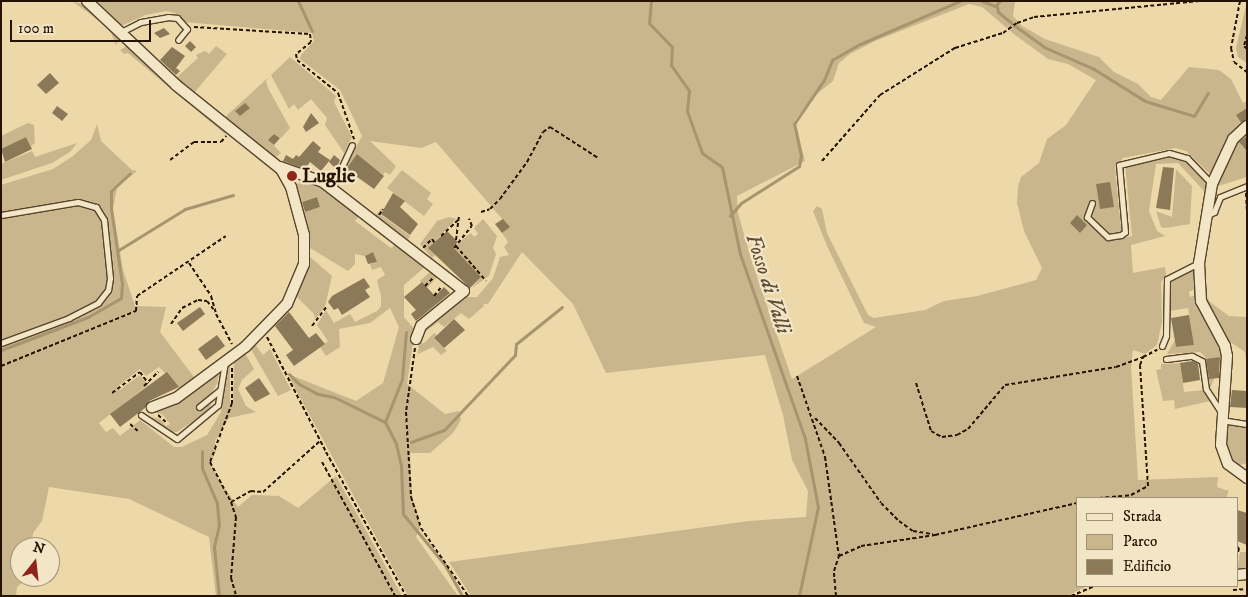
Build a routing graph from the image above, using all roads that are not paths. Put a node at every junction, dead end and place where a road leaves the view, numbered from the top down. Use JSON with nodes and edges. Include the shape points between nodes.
{"nodes":[{"id":1,"x":86,"y":1,"type":"edge"},
{"id":2,"x":121,"y":32,"type":"junction"},
{"id":3,"x":178,"y":40,"type":"dead end"},
{"id":4,"x":1247,"y":126,"type":"edge"},
{"id":5,"x":352,"y":145,"type":"road end"},
{"id":6,"x":277,"y":165,"type":"junction"},
{"id":7,"x":1212,"y":184,"type":"junction"},
{"id":8,"x":1247,"y":186,"type":"edge"},
{"id":9,"x":332,"y":188,"type":"junction"},
{"id":10,"x":1092,"y":203,"type":"dead end"},
{"id":11,"x":1,"y":214,"type":"edge"},
{"id":12,"x":1205,"y":215,"type":"junction"},
{"id":13,"x":1199,"y":263,"type":"junction"},
{"id":14,"x":416,"y":339,"type":"road end"},
{"id":15,"x":1,"y":343,"type":"edge"},
{"id":16,"x":1162,"y":346,"type":"road end"},
{"id":17,"x":231,"y":357,"type":"junction"},
{"id":18,"x":1166,"y":359,"type":"dead end"},
{"id":19,"x":220,"y":390,"type":"junction"},
{"id":20,"x":152,"y":407,"type":"dead end"},
{"id":21,"x":199,"y":407,"type":"dead end"},
{"id":22,"x":142,"y":415,"type":"dead end"},
{"id":23,"x":1221,"y":416,"type":"junction"},
{"id":24,"x":1247,"y":424,"type":"edge"},
{"id":25,"x":1247,"y":478,"type":"edge"}],
"edges":[{"from":1,"to":2,"type":"street"},
{"from":2,"to":3,"type":"lane","via":[[141,22],[177,18],[187,29]]},
{"from":2,"to":6,"type":"street","via":[[167,77]]},
{"from":4,"to":7,"type":"street","via":[[1232,139]]},
{"from":5,"to":9,"type":"lane"},
{"from":6,"to":9,"type":"street","via":[[313,177]]},
{"from":6,"to":17,"type":"street","via":[[291,187],[306,249],[304,264],[292,296]]},
{"from":7,"to":10,"type":"lane","via":[[1187,158],[1169,153],[1119,164],[1125,232],[1121,236],[1108,237],[1087,217]]},
{"from":7,"to":12,"type":"street"},
{"from":8,"to":12,"type":"lane","via":[[1220,197],[1214,212]]},
{"from":9,"to":14,"type":"street","via":[[464,292],[421,326]]},
{"from":11,"to":15,"type":"lane","via":[[78,202],[96,207],[104,220],[110,278],[108,290],[98,303],[69,318]]},
{"from":12,"to":13,"type":"street"},
{"from":13,"to":16,"type":"lane","via":[[1167,279],[1166,336]]},
{"from":13,"to":23,"type":"street","via":[[1201,301],[1225,346]]},
{"from":17,"to":19,"type":"lane"},
{"from":17,"to":20,"type":"street","via":[[176,398]]},
{"from":18,"to":23,"type":"lane","via":[[1192,356],[1202,361],[1206,389]]},
{"from":19,"to":21,"type":"lane"},
{"from":19,"to":22,"type":"lane","via":[[218,405],[210,415],[177,439]]},
{"from":23,"to":24,"type":"lane"},
{"from":23,"to":25,"type":"street","via":[[1220,445],[1228,464]]}]}
